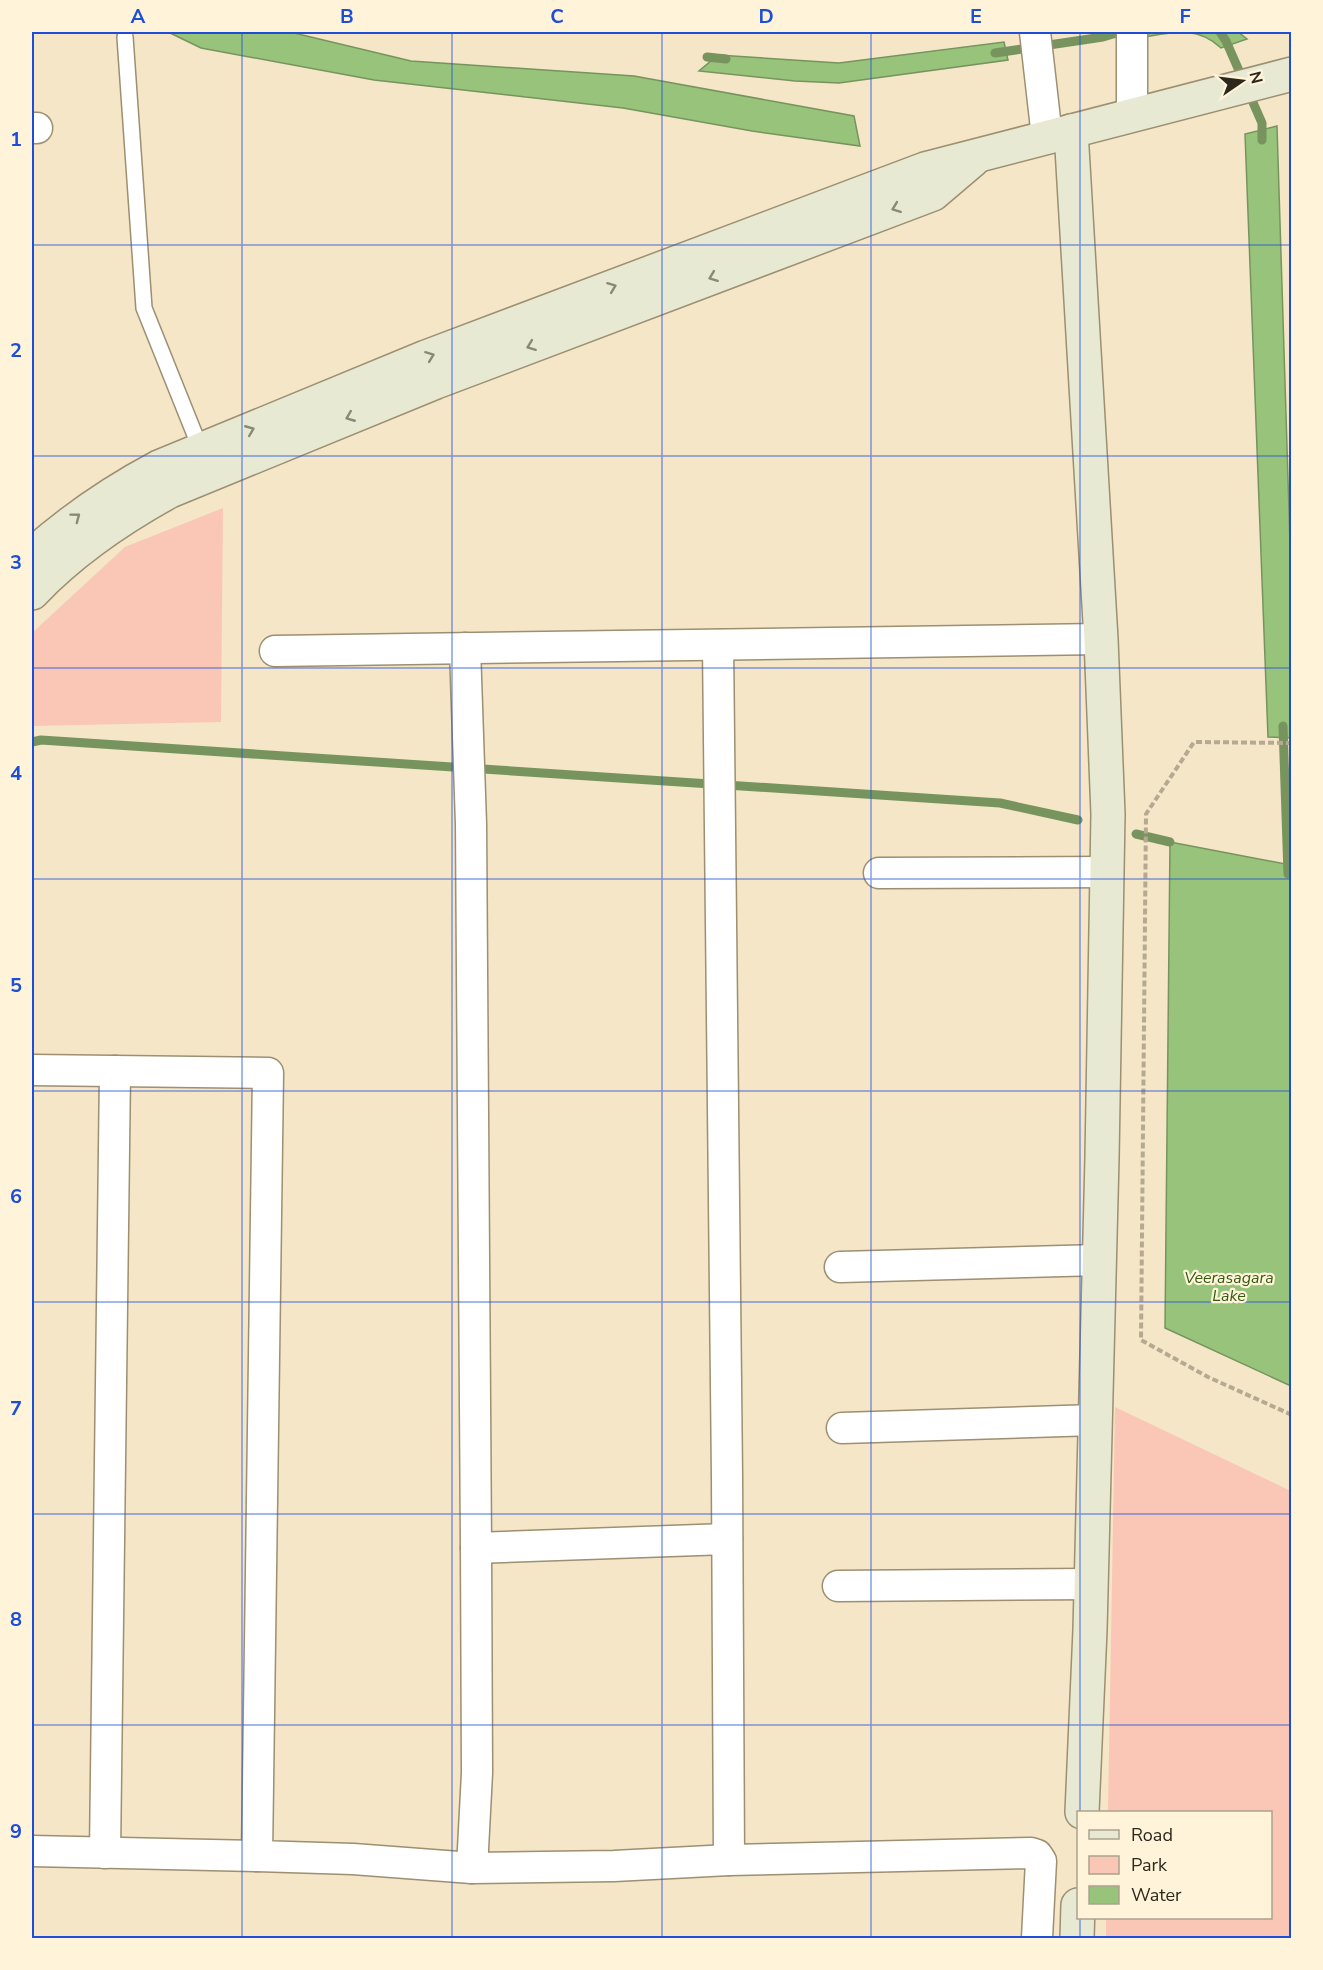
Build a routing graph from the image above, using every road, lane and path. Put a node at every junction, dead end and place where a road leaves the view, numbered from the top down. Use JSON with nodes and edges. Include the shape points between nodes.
{"nodes":[{"id":1,"x":1035,"y":32,"type":"edge"},
{"id":2,"x":1132,"y":32,"type":"edge"},
{"id":3,"x":125,"y":37,"type":"dead end"},
{"id":4,"x":1292,"y":74,"type":"edge"},
{"id":5,"x":1132,"y":115,"type":"junction"},
{"id":6,"x":1059,"y":134,"type":"junction"},
{"id":7,"x":929,"y":182,"type":"junction"},
{"id":8,"x":201,"y":450,"type":"junction"},
{"id":9,"x":32,"y":555,"type":"edge"},
{"id":10,"x":32,"y":593,"type":"edge"},
{"id":11,"x":1101,"y":639,"type":"junction"},
{"id":12,"x":718,"y":645,"type":"junction"},
{"id":13,"x":465,"y":648,"type":"junction"},
{"id":14,"x":275,"y":651,"type":"dead end"},
{"id":15,"x":1292,"y":743,"type":"edge"},
{"id":16,"x":1107,"y":872,"type":"junction"},
{"id":17,"x":879,"y":873,"type":"dead end"},
{"id":18,"x":32,"y":1070,"type":"edge"},
{"id":19,"x":115,"y":1071,"type":"junction"},
{"id":20,"x":1100,"y":1260,"type":"junction"},
{"id":21,"x":840,"y":1266,"type":"dead end"},
{"id":22,"x":1292,"y":1415,"type":"edge"},
{"id":23,"x":1095,"y":1420,"type":"junction"},
{"id":24,"x":842,"y":1428,"type":"dead end"},
{"id":25,"x":728,"y":1539,"type":"junction"},
{"id":26,"x":476,"y":1548,"type":"junction"},
{"id":27,"x":1091,"y":1584,"type":"junction"},
{"id":28,"x":838,"y":1586,"type":"dead end"},
{"id":29,"x":1082,"y":1811,"type":"edge"},
{"id":30,"x":32,"y":1851,"type":"edge"},
{"id":31,"x":105,"y":1853,"type":"junction"},
{"id":32,"x":257,"y":1856,"type":"junction"},
{"id":33,"x":729,"y":1860,"type":"junction"},
{"id":34,"x":472,"y":1868,"type":"junction"},
{"id":35,"x":1078,"y":1919,"type":"edge"},
{"id":36,"x":1037,"y":1938,"type":"edge"},
{"id":37,"x":1077,"y":1938,"type":"edge"}],
"edges":[{"from":1,"to":6,"type":"street"},
{"from":2,"to":5,"type":"street"},
{"from":3,"to":8,"type":"lane","via":[[144,308]]},
{"from":4,"to":5,"type":"street"},
{"from":5,"to":6,"type":"street"},
{"from":6,"to":7,"type":"street","via":[[979,155]]},
{"from":6,"to":11,"type":"street"},
{"from":8,"to":7,"type":"street","one_way":true,"via":[[426,357]]},
{"from":7,"to":10,"type":"street","one_way":true,"via":[[170,491],[96,536]]},
{"from":9,"to":8,"type":"street","one_way":true,"via":[[80,514],[118,489]]},
{"from":11,"to":12,"type":"street"},
{"from":11,"to":16,"type":"street"},
{"from":12,"to":13,"type":"street"},
{"from":12,"to":25,"type":"street"},
{"from":13,"to":14,"type":"street"},
{"from":13,"to":26,"type":"street","via":[[471,824]]},
{"from":15,"to":22,"type":"path","via":[[1194,742],[1146,814],[1141,1340],[1208,1377]]},
{"from":16,"to":17,"type":"street"},
{"from":16,"to":20,"type":"street"},
{"from":18,"to":19,"type":"street"},
{"from":19,"to":31,"type":"street"},
{"from":19,"to":32,"type":"street","via":[[268,1073]]},
{"from":20,"to":21,"type":"street"},
{"from":20,"to":23,"type":"street"},
{"from":23,"to":24,"type":"street"},
{"from":23,"to":27,"type":"street"},
{"from":25,"to":26,"type":"street"},
{"from":25,"to":33,"type":"street"},
{"from":26,"to":34,"type":"street","via":[[477,1773]]},
{"from":27,"to":28,"type":"street"},
{"from":27,"to":29,"type":"street"},
{"from":30,"to":31,"type":"street"},
{"from":31,"to":32,"type":"street"},
{"from":32,"to":34,"type":"street"},
{"from":33,"to":34,"type":"street"},
{"from":33,"to":36,"type":"street","via":[[1031,1853],[1041,1862]]},
{"from":35,"to":37,"type":"street"}]}
